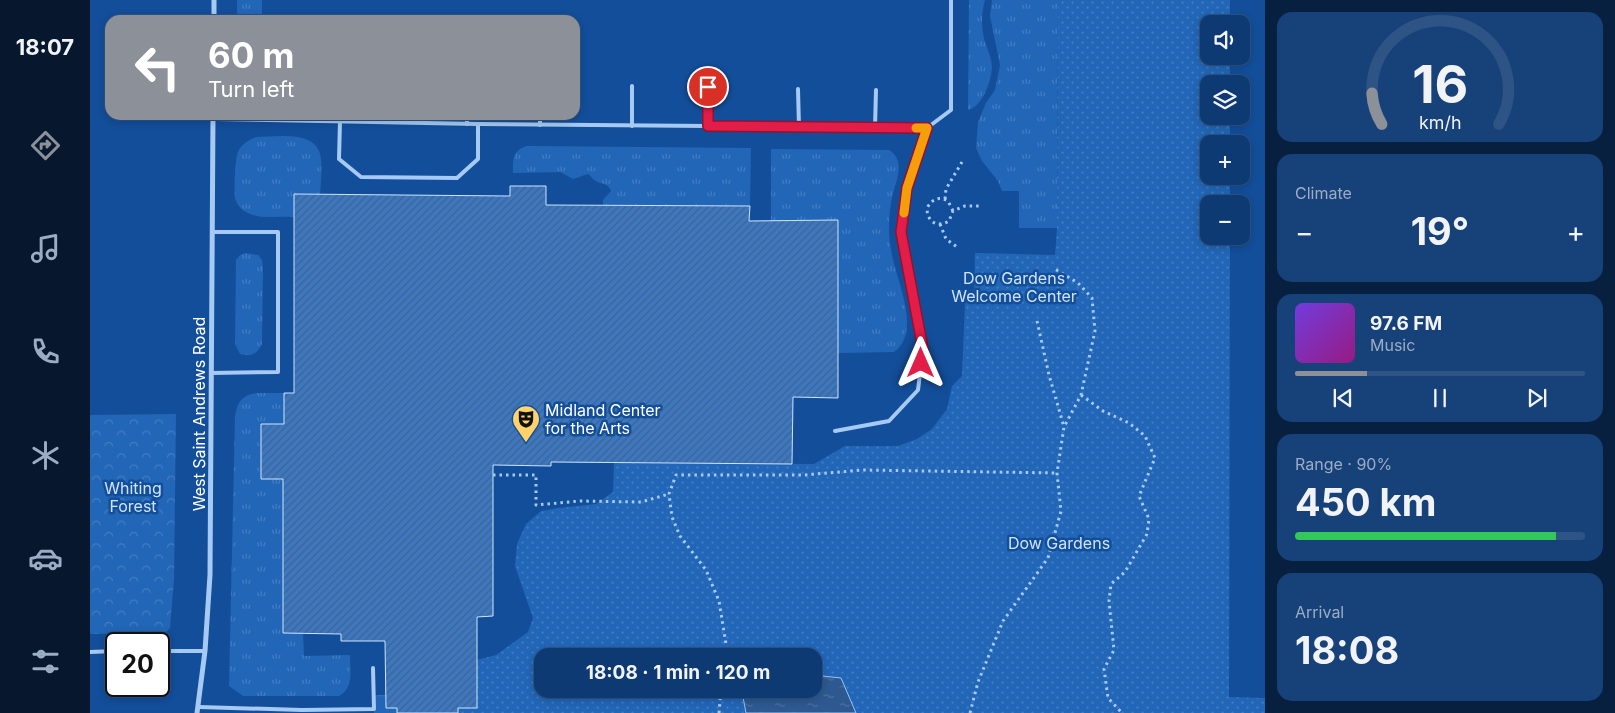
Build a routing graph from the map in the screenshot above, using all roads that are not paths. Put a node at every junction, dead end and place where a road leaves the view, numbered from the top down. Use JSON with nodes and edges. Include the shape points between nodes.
{"nodes":[{"id":1,"x":214,"y":0,"type":"edge"},
{"id":2,"x":951,"y":0,"type":"edge"},
{"id":3,"x":214,"y":15,"type":"edge"},
{"id":4,"x":632,"y":86,"type":"dead end"},
{"id":5,"x":708,"y":87,"type":"dead end"},
{"id":6,"x":798,"y":89,"type":"dead end"},
{"id":7,"x":876,"y":90,"type":"dead end"},
{"id":8,"x":213,"y":120,"type":"edge"},
{"id":9,"x":300,"y":120,"type":"edge"},
{"id":10,"x":467,"y":120,"type":"edge"},
{"id":11,"x":540,"y":120,"type":"edge"},
{"id":12,"x":340,"y":121,"type":"junction"},
{"id":13,"x":374,"y":122,"type":"joint"},
{"id":14,"x":467,"y":124,"type":"junction"},
{"id":15,"x":478,"y":124,"type":"junction"},
{"id":16,"x":540,"y":125,"type":"junction"},
{"id":17,"x":632,"y":126,"type":"junction"},
{"id":18,"x":708,"y":126,"type":"junction"},
{"id":19,"x":799,"y":127,"type":"junction"},
{"id":20,"x":875,"y":128,"type":"junction"},
{"id":21,"x":927,"y":128,"type":"junction"},
{"id":22,"x":212,"y":232,"type":"junction"},
{"id":23,"x":212,"y":373,"type":"junction"},
{"id":24,"x":836,"y":431,"type":"dead end"},
{"id":25,"x":170,"y":651,"type":"edge"},
{"id":26,"x":205,"y":651,"type":"junction"},
{"id":27,"x":90,"y":652,"type":"edge"},
{"id":28,"x":105,"y":652,"type":"edge"},
{"id":29,"x":373,"y":668,"type":"dead end"},
{"id":30,"x":198,"y":710,"type":"edge"}],
"edges":[{"from":1,"to":3,"type":"street"},
{"from":2,"to":21,"type":"lane","via":[[951,110]]},
{"from":4,"to":17,"type":"lane"},
{"from":5,"to":18,"type":"lane"},
{"from":6,"to":19,"type":"lane"},
{"from":7,"to":20,"type":"lane"},
{"from":8,"to":22,"type":"street","name":"West Saint Andrews Road"},
{"from":9,"to":12,"type":"lane"},
{"from":10,"to":14,"type":"lane"},
{"from":11,"to":16,"type":"lane"},
{"from":12,"to":13,"type":"lane"},
{"from":12,"to":15,"type":"lane","via":[[339,160],[361,177],[457,178],[478,160]]},
{"from":13,"to":14,"type":"lane"},
{"from":14,"to":15,"type":"lane"},
{"from":15,"to":16,"type":"lane"},
{"from":16,"to":17,"type":"lane"},
{"from":17,"to":18,"type":"lane"},
{"from":18,"to":19,"type":"lane"},
{"from":19,"to":20,"type":"lane"},
{"from":20,"to":21,"type":"lane"},
{"from":21,"to":24,"type":"lane","via":[[907,188],[901,232],[923,349],[918,390],[889,421]]},
{"from":22,"to":23,"type":"street","name":"West Saint Andrews Road"},
{"from":22,"to":23,"type":"lane","via":[[278,232],[278,372]]},
{"from":23,"to":26,"type":"street","name":"West Saint Andrews Road","via":[[210,575]]},
{"from":25,"to":26,"type":"lane"},
{"from":26,"to":30,"type":"street","name":"West Saint Andrews Road"},
{"from":27,"to":28,"type":"lane"},
{"from":29,"to":30,"type":"lane","via":[[374,709]]}]}
